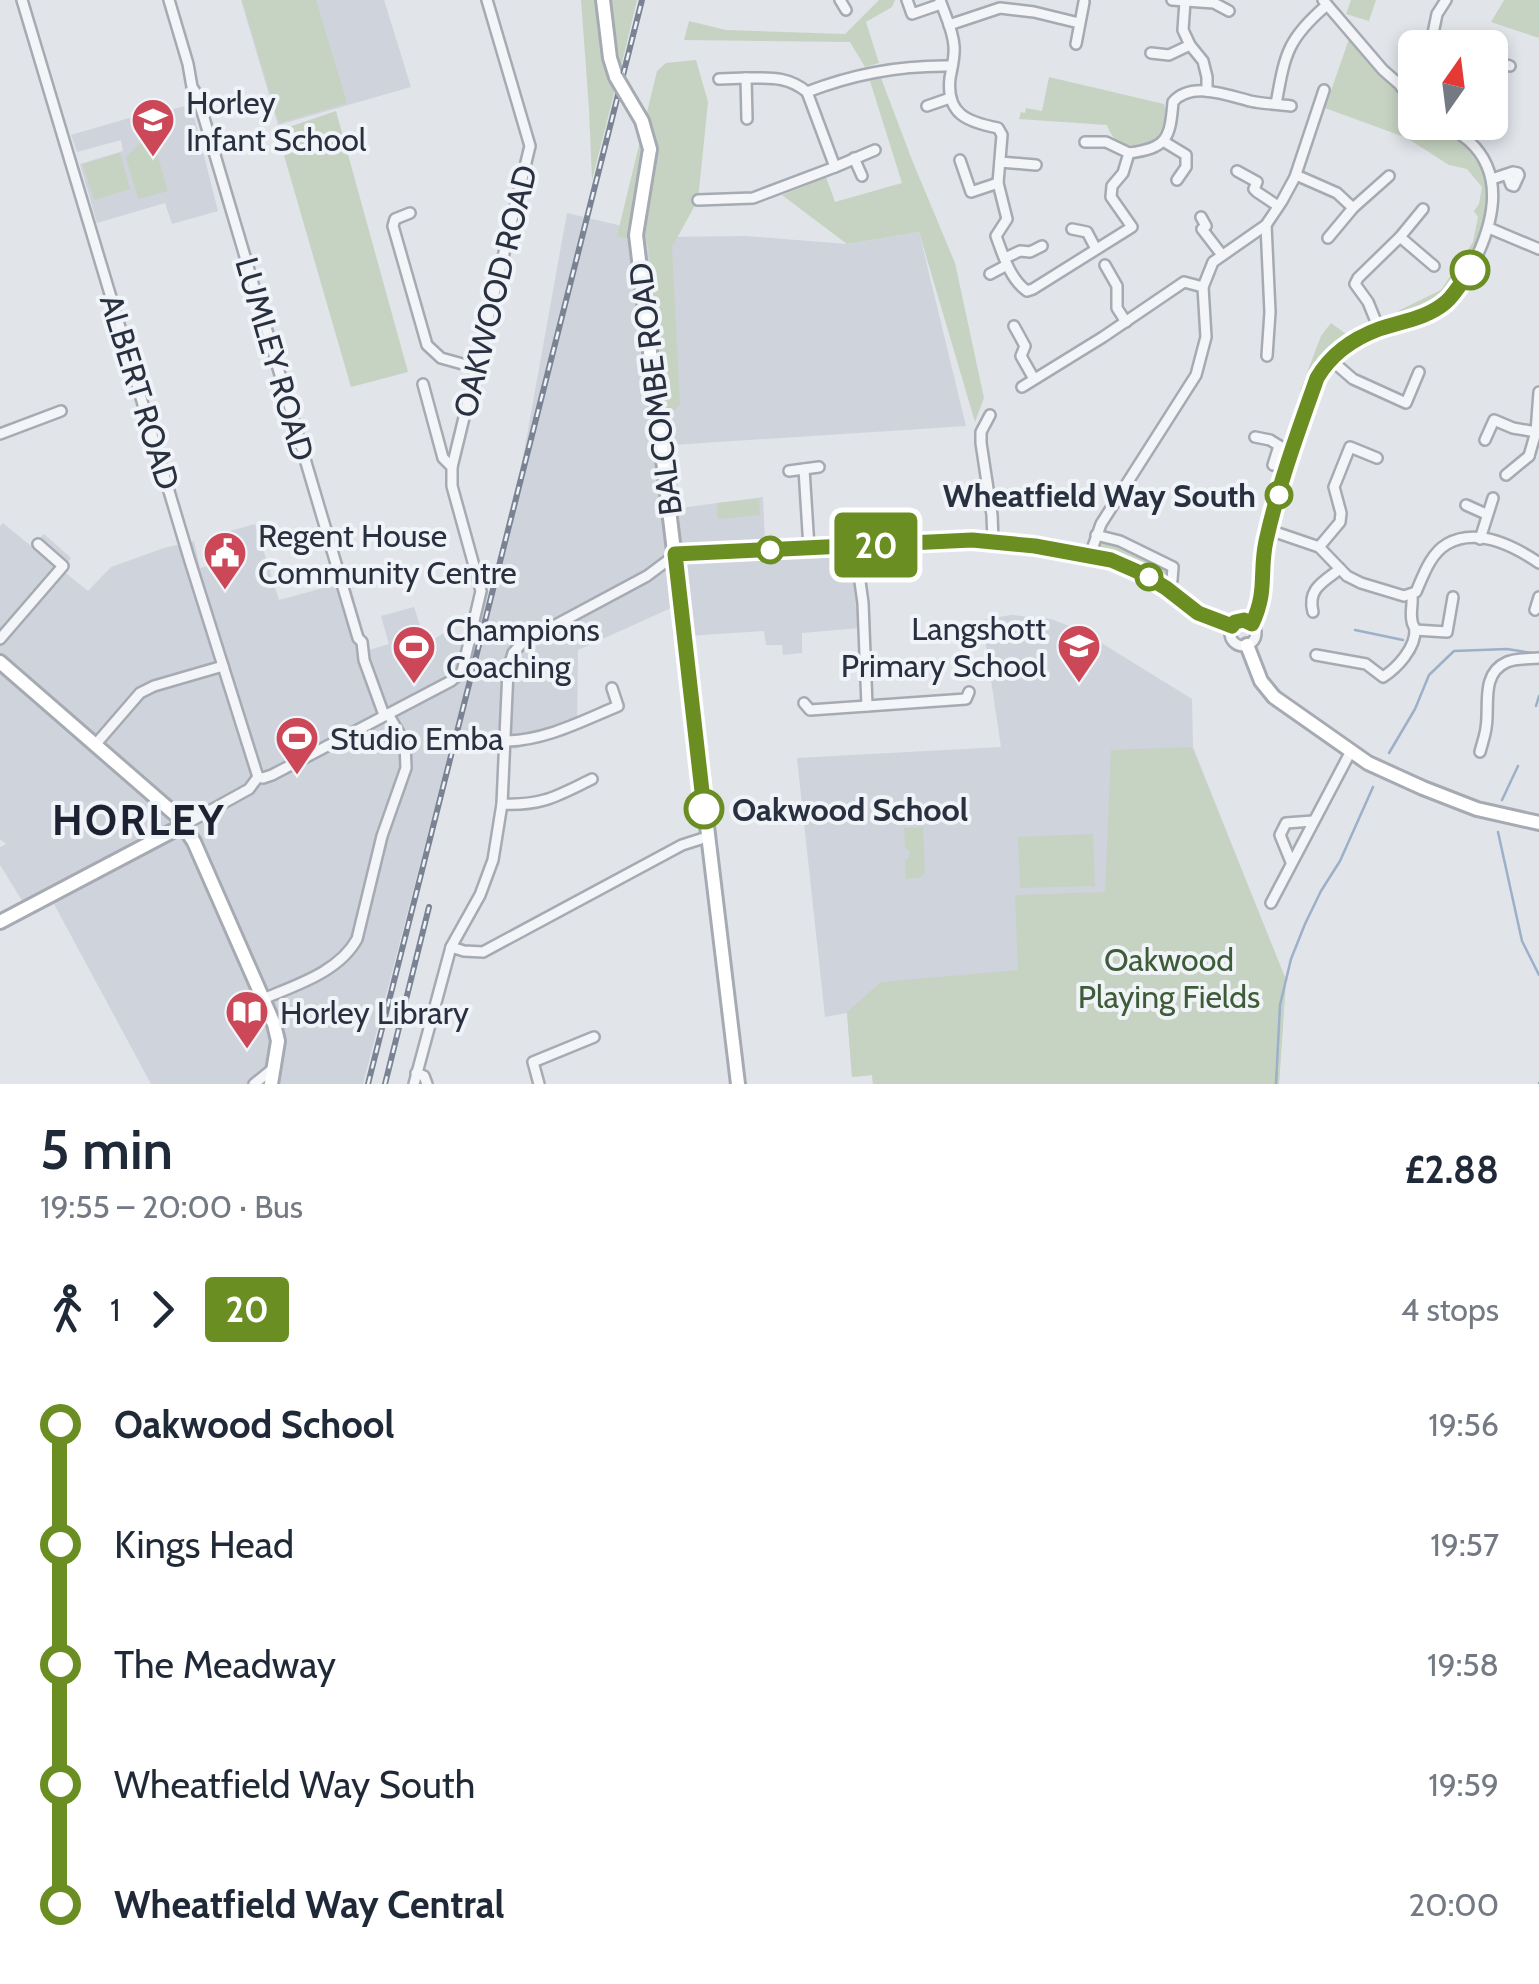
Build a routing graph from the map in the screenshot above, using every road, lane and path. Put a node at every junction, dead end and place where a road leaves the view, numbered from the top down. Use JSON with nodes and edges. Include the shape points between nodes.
{"nodes":[{"id":1,"x":22,"y":0,"type":"edge"},
{"id":2,"x":169,"y":0,"type":"edge"},
{"id":3,"x":487,"y":0,"type":"edge"},
{"id":4,"x":603,"y":0,"type":"edge"},
{"id":5,"x":840,"y":0,"type":"edge"},
{"id":6,"x":907,"y":0,"type":"edge"},
{"id":7,"x":1036,"y":0,"type":"edge"},
{"id":8,"x":1172,"y":0,"type":"edge"},
{"id":9,"x":1446,"y":0,"type":"edge"},
{"id":10,"x":1185,"y":1,"type":"edge"},
{"id":11,"x":941,"y":2,"type":"edge"},
{"id":12,"x":1084,"y":2,"type":"edge"},
{"id":13,"x":1325,"y":2,"type":"edge"},
{"id":14,"x":846,"y":10,"type":"dead end"},
{"id":15,"x":1229,"y":11,"type":"dead end"},
{"id":16,"x":1034,"y":12,"type":"junction"},
{"id":17,"x":1080,"y":23,"type":"junction"},
{"id":18,"x":950,"y":24,"type":"junction"},
{"id":19,"x":1433,"y":30,"type":"edge"},
{"id":20,"x":1076,"y":44,"type":"dead end"},
{"id":21,"x":1190,"y":46,"type":"junction"},
{"id":22,"x":1512,"y":52,"type":"dead end"},
{"id":23,"x":1151,"y":53,"type":"dead end"},
{"id":24,"x":952,"y":66,"type":"junction"},
{"id":25,"x":1508,"y":67,"type":"edge"},
{"id":26,"x":746,"y":78,"type":"junction"},
{"id":27,"x":719,"y":79,"type":"dead end"},
{"id":28,"x":1398,"y":84,"type":"edge"},
{"id":29,"x":1324,"y":90,"type":"dead end"},
{"id":30,"x":1207,"y":91,"type":"junction"},
{"id":31,"x":807,"y":92,"type":"junction"},
{"id":32,"x":950,"y":98,"type":"junction"},
{"id":33,"x":1276,"y":104,"type":"junction"},
{"id":34,"x":928,"y":106,"type":"dead end"},
{"id":35,"x":1290,"y":106,"type":"dead end"},
{"id":36,"x":747,"y":120,"type":"dead end"},
{"id":37,"x":1466,"y":140,"type":"edge"},
{"id":38,"x":1085,"y":142,"type":"dead end"},
{"id":39,"x":1163,"y":142,"type":"junction"},
{"id":40,"x":875,"y":150,"type":"dead end"},
{"id":41,"x":1129,"y":153,"type":"junction"},
{"id":42,"x":854,"y":158,"type":"junction"},
{"id":43,"x":960,"y":160,"type":"dead end"},
{"id":44,"x":1000,"y":162,"type":"junction"},
{"id":45,"x":1036,"y":165,"type":"dead end"},
{"id":46,"x":835,"y":167,"type":"junction"},
{"id":47,"x":1237,"y":171,"type":"dead end"},
{"id":48,"x":1507,"y":174,"type":"dead end"},
{"id":49,"x":1296,"y":175,"type":"junction"},
{"id":50,"x":862,"y":176,"type":"dead end"},
{"id":51,"x":1389,"y":176,"type":"dead end"},
{"id":52,"x":1492,"y":179,"type":"junction"},
{"id":53,"x":1177,"y":180,"type":"dead end"},
{"id":54,"x":998,"y":183,"type":"junction"},
{"id":55,"x":698,"y":200,"type":"dead end"},
{"id":56,"x":1278,"y":206,"type":"junction"},
{"id":57,"x":1353,"y":208,"type":"junction"},
{"id":58,"x":1423,"y":209,"type":"dead end"},
{"id":59,"x":410,"y":213,"type":"dead end"},
{"id":60,"x":1201,"y":218,"type":"dead end"},
{"id":61,"x":1266,"y":225,"type":"junction"},
{"id":62,"x":1489,"y":228,"type":"junction"},
{"id":63,"x":1072,"y":229,"type":"dead end"},
{"id":64,"x":1400,"y":237,"type":"junction"},
{"id":65,"x":1328,"y":238,"type":"dead end"},
{"id":66,"x":1042,"y":246,"type":"dead end"},
{"id":67,"x":1539,"y":248,"type":"edge"},
{"id":68,"x":1096,"y":249,"type":"junction"},
{"id":69,"x":1222,"y":255,"type":"junction"},
{"id":70,"x":1006,"y":262,"type":"junction"},
{"id":71,"x":1105,"y":265,"type":"dead end"},
{"id":72,"x":1434,"y":266,"type":"dead end"},
{"id":73,"x":990,"y":274,"type":"dead end"},
{"id":74,"x":1203,"y":286,"type":"junction"},
{"id":75,"x":1126,"y":322,"type":"junction"},
{"id":76,"x":1014,"y":326,"type":"dead end"},
{"id":77,"x":1378,"y":330,"type":"junction"},
{"id":78,"x":1267,"y":356,"type":"dead end"},
{"id":79,"x":1330,"y":358,"type":"junction"},
{"id":80,"x":477,"y":368,"type":"junction"},
{"id":81,"x":1420,"y":372,"type":"dead end"},
{"id":82,"x":1034,"y":379,"type":"junction"},
{"id":83,"x":423,"y":384,"type":"dead end"},
{"id":84,"x":1022,"y":386,"type":"dead end"},
{"id":85,"x":1539,"y":392,"type":"edge"},
{"id":86,"x":61,"y":411,"type":"dead end"},
{"id":87,"x":990,"y":415,"type":"dead end"},
{"id":88,"x":1536,"y":432,"type":"junction"},
{"id":89,"x":0,"y":434,"type":"edge"},
{"id":90,"x":1255,"y":437,"type":"dead end"},
{"id":91,"x":1485,"y":440,"type":"dead end"},
{"id":92,"x":1279,"y":446,"type":"junction"},
{"id":93,"x":1291,"y":453,"type":"junction"},
{"id":94,"x":1528,"y":456,"type":"junction"},
{"id":95,"x":1377,"y":458,"type":"dead end"},
{"id":96,"x":1539,"y":462,"type":"edge"},
{"id":97,"x":1273,"y":465,"type":"dead end"},
{"id":98,"x":452,"y":467,"type":"junction"},
{"id":99,"x":819,"y":467,"type":"dead end"},
{"id":100,"x":804,"y":469,"type":"junction"},
{"id":101,"x":789,"y":470,"type":"dead end"},
{"id":102,"x":1506,"y":476,"type":"dead end"},
{"id":103,"x":1493,"y":498,"type":"dead end"},
{"id":104,"x":1466,"y":504,"type":"dead end"},
{"id":105,"x":1486,"y":514,"type":"junction"},
{"id":106,"x":1269,"y":530,"type":"junction"},
{"id":107,"x":1096,"y":535,"type":"junction"},
{"id":108,"x":1480,"y":539,"type":"junction"},
{"id":109,"x":993,"y":540,"type":"junction"},
{"id":110,"x":38,"y":544,"type":"dead end"},
{"id":111,"x":856,"y":546,"type":"junction"},
{"id":112,"x":1319,"y":547,"type":"junction"},
{"id":113,"x":808,"y":548,"type":"junction"},
{"id":114,"x":1090,"y":555,"type":"junction"},
{"id":115,"x":676,"y":561,"type":"junction"},
{"id":116,"x":1539,"y":564,"type":"edge"},
{"id":117,"x":1340,"y":569,"type":"junction"},
{"id":118,"x":1166,"y":588,"type":"junction"},
{"id":119,"x":1412,"y":596,"type":"junction"},
{"id":120,"x":1454,"y":597,"type":"dead end"},
{"id":121,"x":1539,"y":597,"type":"edge"},
{"id":122,"x":1534,"y":610,"type":"dead end"},
{"id":123,"x":1313,"y":612,"type":"dead end"},
{"id":124,"x":1252,"y":624,"type":"junction"},
{"id":125,"x":1232,"y":626,"type":"junction"},
{"id":126,"x":1415,"y":630,"type":"junction"},
{"id":127,"x":0,"y":639,"type":"edge"},
{"id":128,"x":1246,"y":645,"type":"junction"},
{"id":129,"x":1316,"y":655,"type":"dead end"},
{"id":130,"x":1539,"y":658,"type":"edge"},
{"id":131,"x":0,"y":662,"type":"edge"},
{"id":132,"x":223,"y":666,"type":"junction"},
{"id":133,"x":1383,"y":677,"type":"junction"},
{"id":134,"x":612,"y":688,"type":"dead end"},
{"id":135,"x":1373,"y":688,"type":"dead end"},
{"id":136,"x":968,"y":696,"type":"dead end"},
{"id":137,"x":807,"y":706,"type":"dead end"},
{"id":138,"x":867,"y":706,"type":"junction"},
{"id":139,"x":386,"y":714,"type":"junction"},
{"id":140,"x":504,"y":741,"type":"junction"},
{"id":141,"x":95,"y":745,"type":"junction"},
{"id":142,"x":1351,"y":751,"type":"junction"},
{"id":143,"x":1480,"y":752,"type":"dead end"},
{"id":144,"x":260,"y":778,"type":"junction"},
{"id":145,"x":592,"y":779,"type":"dead end"},
{"id":146,"x":502,"y":804,"type":"junction"},
{"id":147,"x":1312,"y":821,"type":"junction"},
{"id":148,"x":1539,"y":823,"type":"edge"},
{"id":149,"x":184,"y":824,"type":"junction"},
{"id":150,"x":707,"y":837,"type":"junction"},
{"id":151,"x":1291,"y":862,"type":"junction"},
{"id":152,"x":1271,"y":903,"type":"dead end"},
{"id":153,"x":0,"y":922,"type":"edge"},
{"id":154,"x":452,"y":948,"type":"junction"},
{"id":155,"x":263,"y":998,"type":"junction"},
{"id":156,"x":594,"y":1037,"type":"dead end"},
{"id":157,"x":275,"y":1068,"type":"junction"},
{"id":158,"x":415,"y":1078,"type":"edge"},
{"id":159,"x":254,"y":1084,"type":"edge"},
{"id":160,"x":271,"y":1084,"type":"edge"},
{"id":161,"x":427,"y":1084,"type":"edge"},
{"id":162,"x":540,"y":1084,"type":"edge"},
{"id":163,"x":738,"y":1084,"type":"edge"}],
"edges":[{"from":1,"to":132,"type":"street","name":"ALBERT ROAD"},
{"from":2,"to":139,"type":"street","name":"LUMLEY ROAD","via":[[363,658]]},
{"from":3,"to":80,"type":"street","name":"OAKWOOD ROAD","via":[[530,146]]},
{"from":4,"to":115,"type":"street","name":"BALCOMBE ROAD","bridge":true,"via":[[610,58],[650,149],[636,235]]},
{"from":5,"to":14,"type":"street"},
{"from":6,"to":11,"type":"street","via":[[912,14]]},
{"from":7,"to":16,"type":"street"},
{"from":8,"to":10,"type":"street"},
{"from":9,"to":19,"type":"street"},
{"from":10,"to":15,"type":"street","via":[[1221,4]]},
{"from":10,"to":21,"type":"street","via":[[1183,30]]},
{"from":11,"to":18,"type":"street"},
{"from":12,"to":17,"type":"street"},
{"from":13,"to":28,"type":"street"},
{"from":13,"to":33,"type":"street","via":[[1292,40]]},
{"from":16,"to":17,"type":"street"},
{"from":16,"to":18,"type":"street","via":[[1000,8]]},
{"from":17,"to":20,"type":"street"},
{"from":18,"to":24,"type":"street"},
{"from":21,"to":23,"type":"street","via":[[1164,56]]},
{"from":21,"to":30,"type":"street","via":[[1203,61]]},
{"from":22,"to":25,"type":"street"},
{"from":24,"to":31,"type":"street","via":[[902,67]]},
{"from":24,"to":32,"type":"street"},
{"from":26,"to":27,"type":"street"},
{"from":26,"to":31,"type":"street","via":[[780,78]]},
{"from":26,"to":36,"type":"street"},
{"from":29,"to":49,"type":"street"},
{"from":30,"to":33,"type":"street"},
{"from":30,"to":39,"type":"street","via":[[1176,97]]},
{"from":31,"to":46,"type":"street"},
{"from":32,"to":34,"type":"street"},
{"from":32,"to":44,"type":"street","via":[[966,120],[1000,130]]},
{"from":33,"to":35,"type":"street"},
{"from":37,"to":52,"type":"street"},
{"from":38,"to":41,"type":"street","via":[[1106,142]]},
{"from":39,"to":41,"type":"street"},
{"from":39,"to":53,"type":"street","via":[[1186,155]]},
{"from":40,"to":42,"type":"street"},
{"from":41,"to":68,"type":"street","via":[[1111,197],[1132,226]]},
{"from":42,"to":46,"type":"street"},
{"from":42,"to":50,"type":"street"},
{"from":43,"to":54,"type":"street","via":[[970,192]]},
{"from":44,"to":45,"type":"street"},
{"from":44,"to":54,"type":"street"},
{"from":46,"to":55,"type":"street","via":[[753,198]]},
{"from":47,"to":56,"type":"street"},
{"from":48,"to":52,"type":"street"},
{"from":49,"to":56,"type":"street"},
{"from":49,"to":57,"type":"street"},
{"from":51,"to":57,"type":"street"},
{"from":52,"to":62,"type":"street"},
{"from":54,"to":70,"type":"street","via":[[1008,218],[996,236]]},
{"from":56,"to":61,"type":"street"},
{"from":57,"to":65,"type":"street"},
{"from":58,"to":64,"type":"street"},
{"from":59,"to":80,"type":"street","via":[[393,226],[427,346],[441,358]]},
{"from":60,"to":69,"type":"street"},
{"from":61,"to":69,"type":"street"},
{"from":61,"to":78,"type":"street"},
{"from":62,"to":67,"type":"street"},
{"from":62,"to":77,"type":"street","via":[[1446,302],[1418,319]]},
{"from":63,"to":68,"type":"street","via":[[1087,232]]},
{"from":64,"to":72,"type":"street"},
{"from":64,"to":77,"type":"street","via":[[1355,284]]},
{"from":66,"to":70,"type":"street"},
{"from":68,"to":70,"type":"street","via":[[1027,291]]},
{"from":69,"to":74,"type":"street"},
{"from":70,"to":73,"type":"street"},
{"from":71,"to":75,"type":"street"},
{"from":74,"to":75,"type":"street","via":[[1184,282]]},
{"from":74,"to":107,"type":"street","via":[[1206,337],[1196,375]]},
{"from":75,"to":82,"type":"street"},
{"from":76,"to":82,"type":"street"},
{"from":77,"to":79,"type":"street"},
{"from":79,"to":81,"type":"street","via":[[1353,379],[1406,403]]},
{"from":79,"to":93,"type":"street"},
{"from":80,"to":98,"type":"street","name":"OAKWOOD ROAD"},
{"from":82,"to":84,"type":"street"},
{"from":83,"to":98,"type":"street"},
{"from":85,"to":88,"type":"street"},
{"from":86,"to":89,"type":"street"},
{"from":87,"to":109,"type":"street","via":[[981,443]]},
{"from":88,"to":91,"type":"street","via":[[1494,420]]},
{"from":88,"to":94,"type":"street"},
{"from":90,"to":92,"type":"street"},
{"from":92,"to":93,"type":"street"},
{"from":92,"to":97,"type":"street"},
{"from":93,"to":106,"type":"street"},
{"from":94,"to":96,"type":"street"},
{"from":94,"to":102,"type":"street"},
{"from":95,"to":112,"type":"street","via":[[1350,447],[1334,487],[1340,522]]},
{"from":98,"to":139,"type":"street","via":[[482,591],[462,672]]},
{"from":99,"to":100,"type":"street"},
{"from":100,"to":101,"type":"street"},
{"from":100,"to":113,"type":"street"},
{"from":103,"to":105,"type":"street"},
{"from":104,"to":105,"type":"street"},
{"from":105,"to":108,"type":"street"},
{"from":106,"to":112,"type":"street"},
{"from":106,"to":124,"type":"street"},
{"from":107,"to":114,"type":"street"},
{"from":107,"to":118,"type":"street","via":[[1172,567]]},
{"from":108,"to":116,"type":"street","via":[[1511,546]]},
{"from":108,"to":119,"type":"street","via":[[1447,544]]},
{"from":109,"to":111,"type":"street"},
{"from":109,"to":114,"type":"street"},
{"from":110,"to":127,"type":"street","via":[[66,562]]},
{"from":111,"to":113,"type":"street"},
{"from":111,"to":138,"type":"street"},
{"from":112,"to":117,"type":"street"},
{"from":113,"to":115,"type":"street"},
{"from":114,"to":118,"type":"street"},
{"from":115,"to":140,"type":"street","via":[[522,643],[508,670]]},
{"from":115,"to":150,"type":"street","name":"BALCOMBE ROAD"},
{"from":117,"to":119,"type":"street","via":[[1378,590]]},
{"from":117,"to":123,"type":"street","via":[[1312,592]]},
{"from":118,"to":125,"type":"street","via":[[1198,613]]},
{"from":119,"to":126,"type":"street"},
{"from":120,"to":126,"type":"street","via":[[1447,632]]},
{"from":121,"to":122,"type":"street"},
{"from":124,"to":125,"type":"street"},
{"from":124,"to":128,"type":"street","via":[[1255,635]]},
{"from":125,"to":128,"type":"street","via":[[1232,639]]},
{"from":126,"to":133,"type":"street","via":[[1406,654]]},
{"from":128,"to":142,"type":"street","via":[[1274,697]]},
{"from":129,"to":133,"type":"street","via":[[1330,664],[1366,664]]},
{"from":130,"to":143,"type":"street","via":[[1496,669]]},
{"from":131,"to":141,"type":"street"},
{"from":132,"to":141,"type":"street","via":[[140,693]]},
{"from":132,"to":144,"type":"street","name":"ALBERT ROAD"},
{"from":133,"to":135,"type":"street"},
{"from":134,"to":140,"type":"street","via":[[618,706],[522,742]]},
{"from":136,"to":138,"type":"street"},
{"from":137,"to":138,"type":"street"},
{"from":139,"to":144,"type":"street"},
{"from":139,"to":155,"type":"street","name":"LUMLEY ROAD","via":[[407,760],[356,940],[325,970]]},
{"from":140,"to":146,"type":"street"},
{"from":141,"to":149,"type":"street"},
{"from":142,"to":147,"type":"street"},
{"from":142,"to":148,"type":"street","via":[[1423,788]]},
{"from":144,"to":149,"type":"street"},
{"from":145,"to":146,"type":"street","via":[[547,801]]},
{"from":146,"to":154,"type":"street","via":[[487,878]]},
{"from":147,"to":151,"type":"street"},
{"from":147,"to":151,"type":"street","via":[[1286,823],[1280,835]]},
{"from":149,"to":153,"type":"street"},
{"from":149,"to":155,"type":"street"},
{"from":150,"to":154,"type":"street","via":[[690,840],[483,952]]},
{"from":150,"to":163,"type":"street","name":"BALCOMBE ROAD"},
{"from":151,"to":152,"type":"street"},
{"from":154,"to":158,"type":"street"},
{"from":155,"to":157,"type":"street","via":[[276,1032]]},
{"from":156,"to":162,"type":"street","via":[[533,1062]]},
{"from":157,"to":159,"type":"street"},
{"from":157,"to":160,"type":"street"},
{"from":158,"to":161,"type":"street","via":[[424,1076]]}]}
